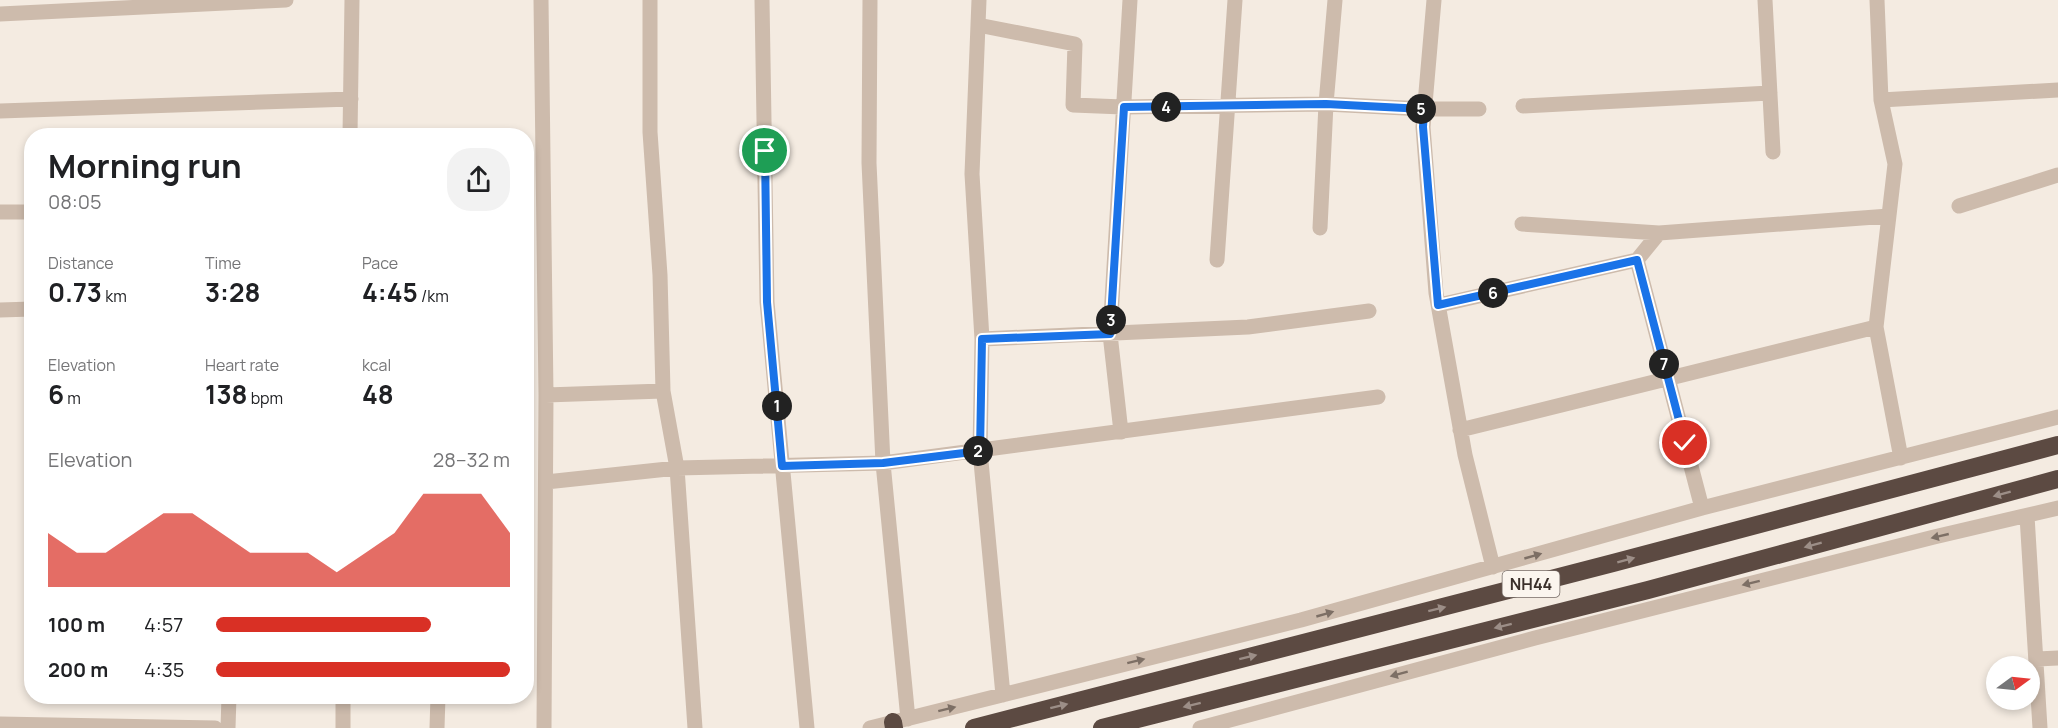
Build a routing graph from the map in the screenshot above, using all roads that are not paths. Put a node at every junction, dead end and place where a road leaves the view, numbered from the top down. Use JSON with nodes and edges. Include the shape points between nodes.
{"nodes":[{"id":1,"x":286,"y":0,"type":"edge"},
{"id":2,"x":352,"y":0,"type":"edge"},
{"id":3,"x":542,"y":0,"type":"edge"},
{"id":4,"x":650,"y":0,"type":"edge"},
{"id":5,"x":762,"y":0,"type":"edge"},
{"id":6,"x":870,"y":0,"type":"edge"},
{"id":7,"x":979,"y":0,"type":"edge"},
{"id":8,"x":1130,"y":0,"type":"edge"},
{"id":9,"x":1235,"y":0,"type":"edge"},
{"id":10,"x":1335,"y":0,"type":"edge"},
{"id":11,"x":1434,"y":0,"type":"edge"},
{"id":12,"x":1765,"y":0,"type":"edge"},
{"id":13,"x":1877,"y":0,"type":"edge"},
{"id":14,"x":0,"y":15,"type":"edge"},
{"id":15,"x":978,"y":25,"type":"junction"},
{"id":16,"x":2058,"y":90,"type":"edge"},
{"id":17,"x":1770,"y":93,"type":"junction"},
{"id":18,"x":351,"y":99,"type":"junction"},
{"id":19,"x":1881,"y":100,"type":"junction"},
{"id":20,"x":1326,"y":104,"type":"junction"},
{"id":21,"x":1228,"y":106,"type":"junction"},
{"id":22,"x":1523,"y":106,"type":"dead end"},
{"id":23,"x":1124,"y":107,"type":"junction"},
{"id":24,"x":1424,"y":109,"type":"junction"},
{"id":25,"x":1479,"y":109,"type":"dead end"},
{"id":26,"x":0,"y":111,"type":"edge"},
{"id":27,"x":350,"y":128,"type":"edge"},
{"id":28,"x":1773,"y":152,"type":"dead end"},
{"id":29,"x":2058,"y":175,"type":"edge"},
{"id":30,"x":1959,"y":206,"type":"dead end"},
{"id":31,"x":0,"y":212,"type":"edge"},
{"id":32,"x":24,"y":212,"type":"edge"},
{"id":33,"x":1889,"y":216,"type":"junction"},
{"id":34,"x":1522,"y":224,"type":"dead end"},
{"id":35,"x":1320,"y":228,"type":"dead end"},
{"id":36,"x":1659,"y":233,"type":"junction"},
{"id":37,"x":1217,"y":260,"type":"dead end"},
{"id":38,"x":1637,"y":260,"type":"junction"},
{"id":39,"x":1438,"y":305,"type":"junction"},
{"id":40,"x":24,"y":309,"type":"edge"},
{"id":41,"x":0,"y":310,"type":"edge"},
{"id":42,"x":1369,"y":311,"type":"dead end"},
{"id":43,"x":1876,"y":327,"type":"junction"},
{"id":44,"x":1110,"y":334,"type":"junction"},
{"id":45,"x":982,"y":339,"type":"junction"},
{"id":46,"x":1668,"y":377,"type":"junction"},
{"id":47,"x":663,"y":392,"type":"junction"},
{"id":48,"x":546,"y":395,"type":"junction"},
{"id":49,"x":1378,"y":397,"type":"dead end"},
{"id":50,"x":2058,"y":417,"type":"edge"},
{"id":51,"x":1460,"y":430,"type":"junction"},
{"id":52,"x":1121,"y":432,"type":"junction"},
{"id":53,"x":2058,"y":445,"type":"edge"},
{"id":54,"x":980,"y":451,"type":"junction"},
{"id":55,"x":1901,"y":458,"type":"junction"},
{"id":56,"x":883,"y":463,"type":"junction"},
{"id":57,"x":782,"y":466,"type":"junction"},
{"id":58,"x":677,"y":468,"type":"junction"},
{"id":59,"x":2058,"y":479,"type":"edge"},
{"id":60,"x":546,"y":482,"type":"junction"},
{"id":61,"x":1702,"y":508,"type":"junction"},
{"id":62,"x":2058,"y":508,"type":"edge"},
{"id":63,"x":2027,"y":516,"type":"junction"},
{"id":64,"x":1493,"y":567,"type":"junction"},
{"id":65,"x":2037,"y":656,"type":"edge"},
{"id":66,"x":2058,"y":658,"type":"edge"},
{"id":67,"x":2040,"y":659,"type":"edge"},
{"id":68,"x":1003,"y":695,"type":"junction"},
{"id":69,"x":229,"y":704,"type":"edge"},
{"id":70,"x":344,"y":704,"type":"edge"},
{"id":71,"x":438,"y":704,"type":"edge"},
{"id":72,"x":2039,"y":710,"type":"edge"},
{"id":73,"x":898,"y":723,"type":"edge"},
{"id":74,"x":0,"y":724,"type":"edge"},
{"id":75,"x":215,"y":728,"type":"edge"},
{"id":76,"x":228,"y":728,"type":"edge"},
{"id":77,"x":343,"y":728,"type":"edge"},
{"id":78,"x":438,"y":728,"type":"edge"},
{"id":79,"x":544,"y":728,"type":"edge"},
{"id":80,"x":695,"y":728,"type":"edge"},
{"id":81,"x":807,"y":728,"type":"edge"},
{"id":82,"x":870,"y":728,"type":"edge"},
{"id":83,"x":974,"y":728,"type":"edge"},
{"id":84,"x":1102,"y":728,"type":"edge"},
{"id":85,"x":1200,"y":728,"type":"edge"},
{"id":86,"x":2040,"y":728,"type":"edge"}],
"edges":[{"from":1,"to":14,"type":"street"},
{"from":2,"to":18,"type":"street"},
{"from":3,"to":48,"type":"street"},
{"from":4,"to":47,"type":"street","via":[[650,132]]},
{"from":5,"to":57,"type":"street","via":[[767,302]]},
{"from":6,"to":56,"type":"street","via":[[869,163]]},
{"from":7,"to":15,"type":"street"},
{"from":8,"to":23,"type":"street"},
{"from":9,"to":21,"type":"street"},
{"from":10,"to":20,"type":"street"},
{"from":11,"to":24,"type":"street"},
{"from":12,"to":17,"type":"street"},
{"from":13,"to":19,"type":"street"},
{"from":15,"to":23,"type":"street","via":[[1074,44],[1073,105]]},
{"from":15,"to":45,"type":"street","via":[[972,174]]},
{"from":16,"to":19,"type":"street"},
{"from":17,"to":22,"type":"street"},
{"from":17,"to":28,"type":"street"},
{"from":18,"to":26,"type":"street"},
{"from":18,"to":27,"type":"street"},
{"from":19,"to":33,"type":"street","via":[[1895,164]]},
{"from":20,"to":21,"type":"street"},
{"from":20,"to":24,"type":"street"},
{"from":20,"to":35,"type":"street"},
{"from":21,"to":23,"type":"street"},
{"from":21,"to":37,"type":"street"},
{"from":23,"to":44,"type":"street"},
{"from":24,"to":25,"type":"street"},
{"from":24,"to":39,"type":"street"},
{"from":29,"to":30,"type":"street"},
{"from":31,"to":32,"type":"street"},
{"from":33,"to":36,"type":"street"},
{"from":33,"to":43,"type":"street"},
{"from":34,"to":36,"type":"street"},
{"from":36,"to":38,"type":"street"},
{"from":38,"to":39,"type":"street"},
{"from":38,"to":46,"type":"street"},
{"from":39,"to":51,"type":"street"},
{"from":40,"to":41,"type":"street"},
{"from":42,"to":44,"type":"street","via":[[1248,327]]},
{"from":43,"to":46,"type":"street"},
{"from":43,"to":55,"type":"street"},
{"from":44,"to":45,"type":"street"},
{"from":44,"to":52,"type":"street"},
{"from":45,"to":54,"type":"street"},
{"from":46,"to":51,"type":"street"},
{"from":46,"to":61,"type":"street"},
{"from":47,"to":48,"type":"street"},
{"from":47,"to":58,"type":"street"},
{"from":48,"to":60,"type":"street"},
{"from":49,"to":52,"type":"street"},
{"from":50,"to":55,"type":"street"},
{"from":51,"to":64,"type":"street"},
{"from":52,"to":54,"type":"street"},
{"from":83,"to":53,"type":"highway","number":"NH44","one_way":true},
{"from":54,"to":56,"type":"street"},
{"from":54,"to":68,"type":"street"},
{"from":55,"to":61,"type":"street"},
{"from":56,"to":57,"type":"street"},
{"from":56,"to":73,"type":"street"},
{"from":57,"to":58,"type":"street"},
{"from":57,"to":81,"type":"street"},
{"from":58,"to":60,"type":"street"},
{"from":58,"to":80,"type":"street"},
{"from":59,"to":84,"type":"highway","number":"NH44","one_way":true,"via":[[1648,590]]},
{"from":60,"to":79,"type":"street"},
{"from":64,"to":61,"type":"street","one_way":true},
{"from":62,"to":63,"type":"street"},
{"from":63,"to":65,"type":"street"},
{"from":63,"to":85,"type":"street","one_way":true,"via":[[1535,638]]},
{"from":68,"to":64,"type":"street","one_way":true},
{"from":66,"to":67,"type":"street"},
{"from":73,"to":68,"type":"street","one_way":true},
{"from":69,"to":76,"type":"street"},
{"from":70,"to":77,"type":"street"},
{"from":71,"to":78,"type":"street"},
{"from":72,"to":86,"type":"street"},
{"from":73,"to":82,"type":"street"},
{"from":74,"to":75,"type":"street"}]}
